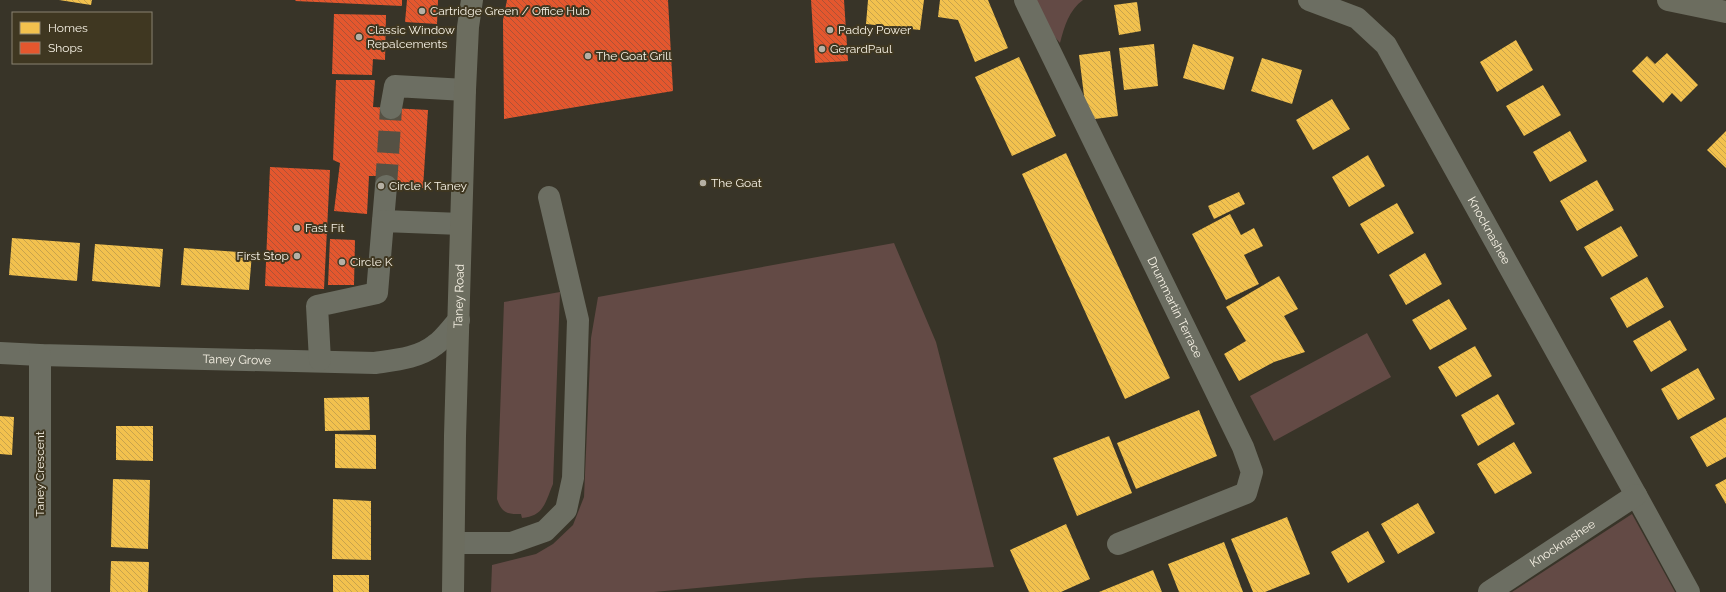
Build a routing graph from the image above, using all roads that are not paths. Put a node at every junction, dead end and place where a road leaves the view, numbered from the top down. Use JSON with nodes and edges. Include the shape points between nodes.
{"nodes":[{"id":1,"x":465,"y":0,"type":"edge"},
{"id":2,"x":472,"y":0,"type":"edge"},
{"id":3,"x":1025,"y":0,"type":"edge"},
{"id":4,"x":1309,"y":0,"type":"edge"},
{"id":5,"x":1668,"y":0,"type":"edge"},
{"id":6,"x":1726,"y":12,"type":"edge"},
{"id":7,"x":468,"y":27,"type":"junction"},
{"id":8,"x":465,"y":90,"type":"junction"},
{"id":9,"x":391,"y":108,"type":"tunnel mouth"},
{"id":10,"x":386,"y":186,"type":"tunnel mouth"},
{"id":11,"x":549,"y":197,"type":"dead end"},
{"id":12,"x":383,"y":221,"type":"junction"},
{"id":13,"x":461,"y":224,"type":"junction"},
{"id":14,"x":459,"y":320,"type":"junction"},
{"id":15,"x":0,"y":353,"type":"edge"},
{"id":16,"x":40,"y":355,"type":"junction"},
{"id":17,"x":320,"y":360,"type":"junction"},
{"id":18,"x":1636,"y":495,"type":"junction"},
{"id":19,"x":455,"y":543,"type":"junction"},
{"id":20,"x":1118,"y":544,"type":"dead end"},
{"id":21,"x":40,"y":592,"type":"edge"},
{"id":22,"x":453,"y":592,"type":"edge"},
{"id":23,"x":1489,"y":592,"type":"edge"},
{"id":24,"x":1689,"y":592,"type":"edge"}],
"edges":[{"from":1,"to":7,"type":"main road"},
{"from":2,"to":7,"type":"main road","name":"Taney Road"},
{"from":3,"to":20,"type":"street","name":"Drummartin Terrace","via":[[1244,447],[1252,472],[1246,493]]},
{"from":4,"to":18,"type":"street","name":"Knocknashee","via":[[1357,18],[1386,46]]},
{"from":5,"to":6,"type":"main road"},
{"from":7,"to":8,"type":"main road","name":"Taney Road"},
{"from":8,"to":9,"type":"street","via":[[395,86]]},
{"from":8,"to":13,"type":"main road","name":"Taney Road"},
{"from":10,"to":12,"type":"street"},
{"from":11,"to":19,"type":"street","via":[[578,320],[573,478],[566,510],[545,531],[511,543]]},
{"from":12,"to":13,"type":"street"},
{"from":12,"to":17,"type":"street","via":[[376,293],[317,306]]},
{"from":13,"to":14,"type":"main road","name":"Taney Road"},
{"from":14,"to":17,"type":"street","name":"Taney Grove","via":[[426,352],[375,363]]},
{"from":14,"to":19,"type":"main road","name":"Taney Road"},
{"from":15,"to":16,"type":"street","name":"Taney Grove"},
{"from":16,"to":17,"type":"street","name":"Taney Grove"},
{"from":16,"to":21,"type":"street","name":"Taney Crescent"},
{"from":18,"to":23,"type":"street","name":"Knocknashee"},
{"from":18,"to":24,"type":"street","name":"Knocknashee"},
{"from":19,"to":22,"type":"main road","name":"Taney Road"}]}
